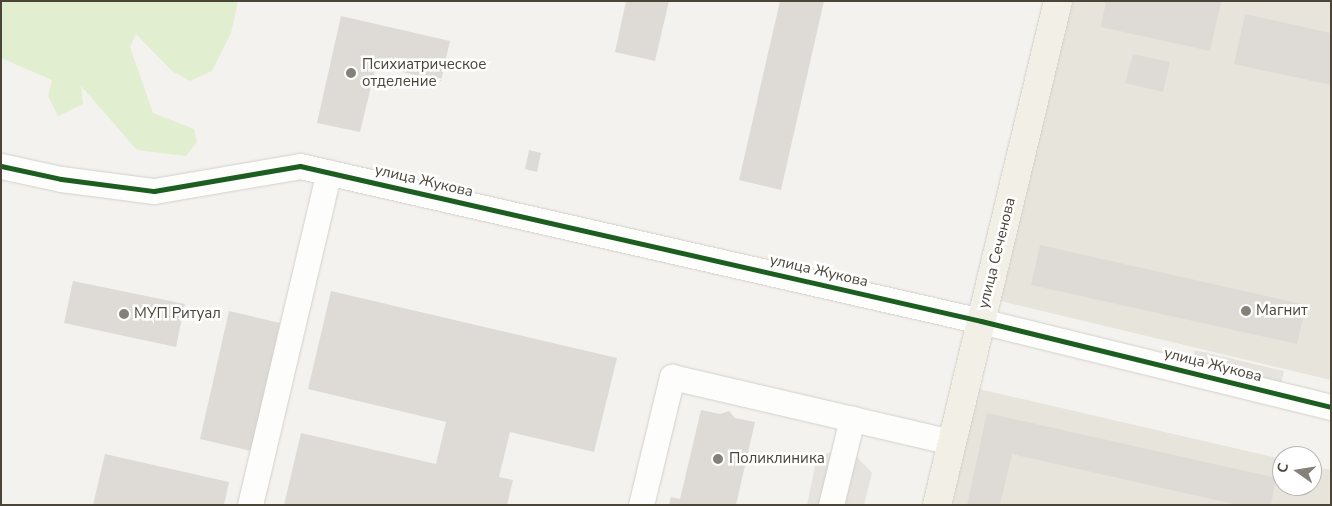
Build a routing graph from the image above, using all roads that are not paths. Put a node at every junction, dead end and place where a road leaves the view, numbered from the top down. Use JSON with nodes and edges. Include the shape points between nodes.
{"nodes":[{"id":1,"x":1058,"y":1,"type":"edge"},
{"id":2,"x":1,"y":166,"type":"edge"},
{"id":3,"x":329,"y":172,"type":"junction"},
{"id":4,"x":981,"y":321,"type":"junction"},
{"id":5,"x":1331,"y":407,"type":"edge"},
{"id":6,"x":852,"y":419,"type":"junction"},
{"id":7,"x":952,"y":442,"type":"junction"},
{"id":8,"x":250,"y":505,"type":"edge"},
{"id":9,"x":641,"y":505,"type":"edge"},
{"id":10,"x":831,"y":505,"type":"edge"},
{"id":11,"x":937,"y":505,"type":"edge"}],
"edges":[{"from":1,"to":4,"type":"main road","name":"улица Сеченова"},
{"from":2,"to":3,"type":"street","name":"улица Жукова","via":[[61,179],[154,191],[300,166]]},
{"from":3,"to":4,"type":"street","name":"улица Жукова"},
{"from":3,"to":8,"type":"street"},
{"from":4,"to":5,"type":"street","name":"улица Жукова"},
{"from":4,"to":7,"type":"main road","name":"улица Сеченова"},
{"from":6,"to":7,"type":"street"},
{"from":6,"to":9,"type":"street","via":[[672,378]]},
{"from":6,"to":10,"type":"street"},
{"from":7,"to":11,"type":"main road","name":"улица Сеченова"}]}
